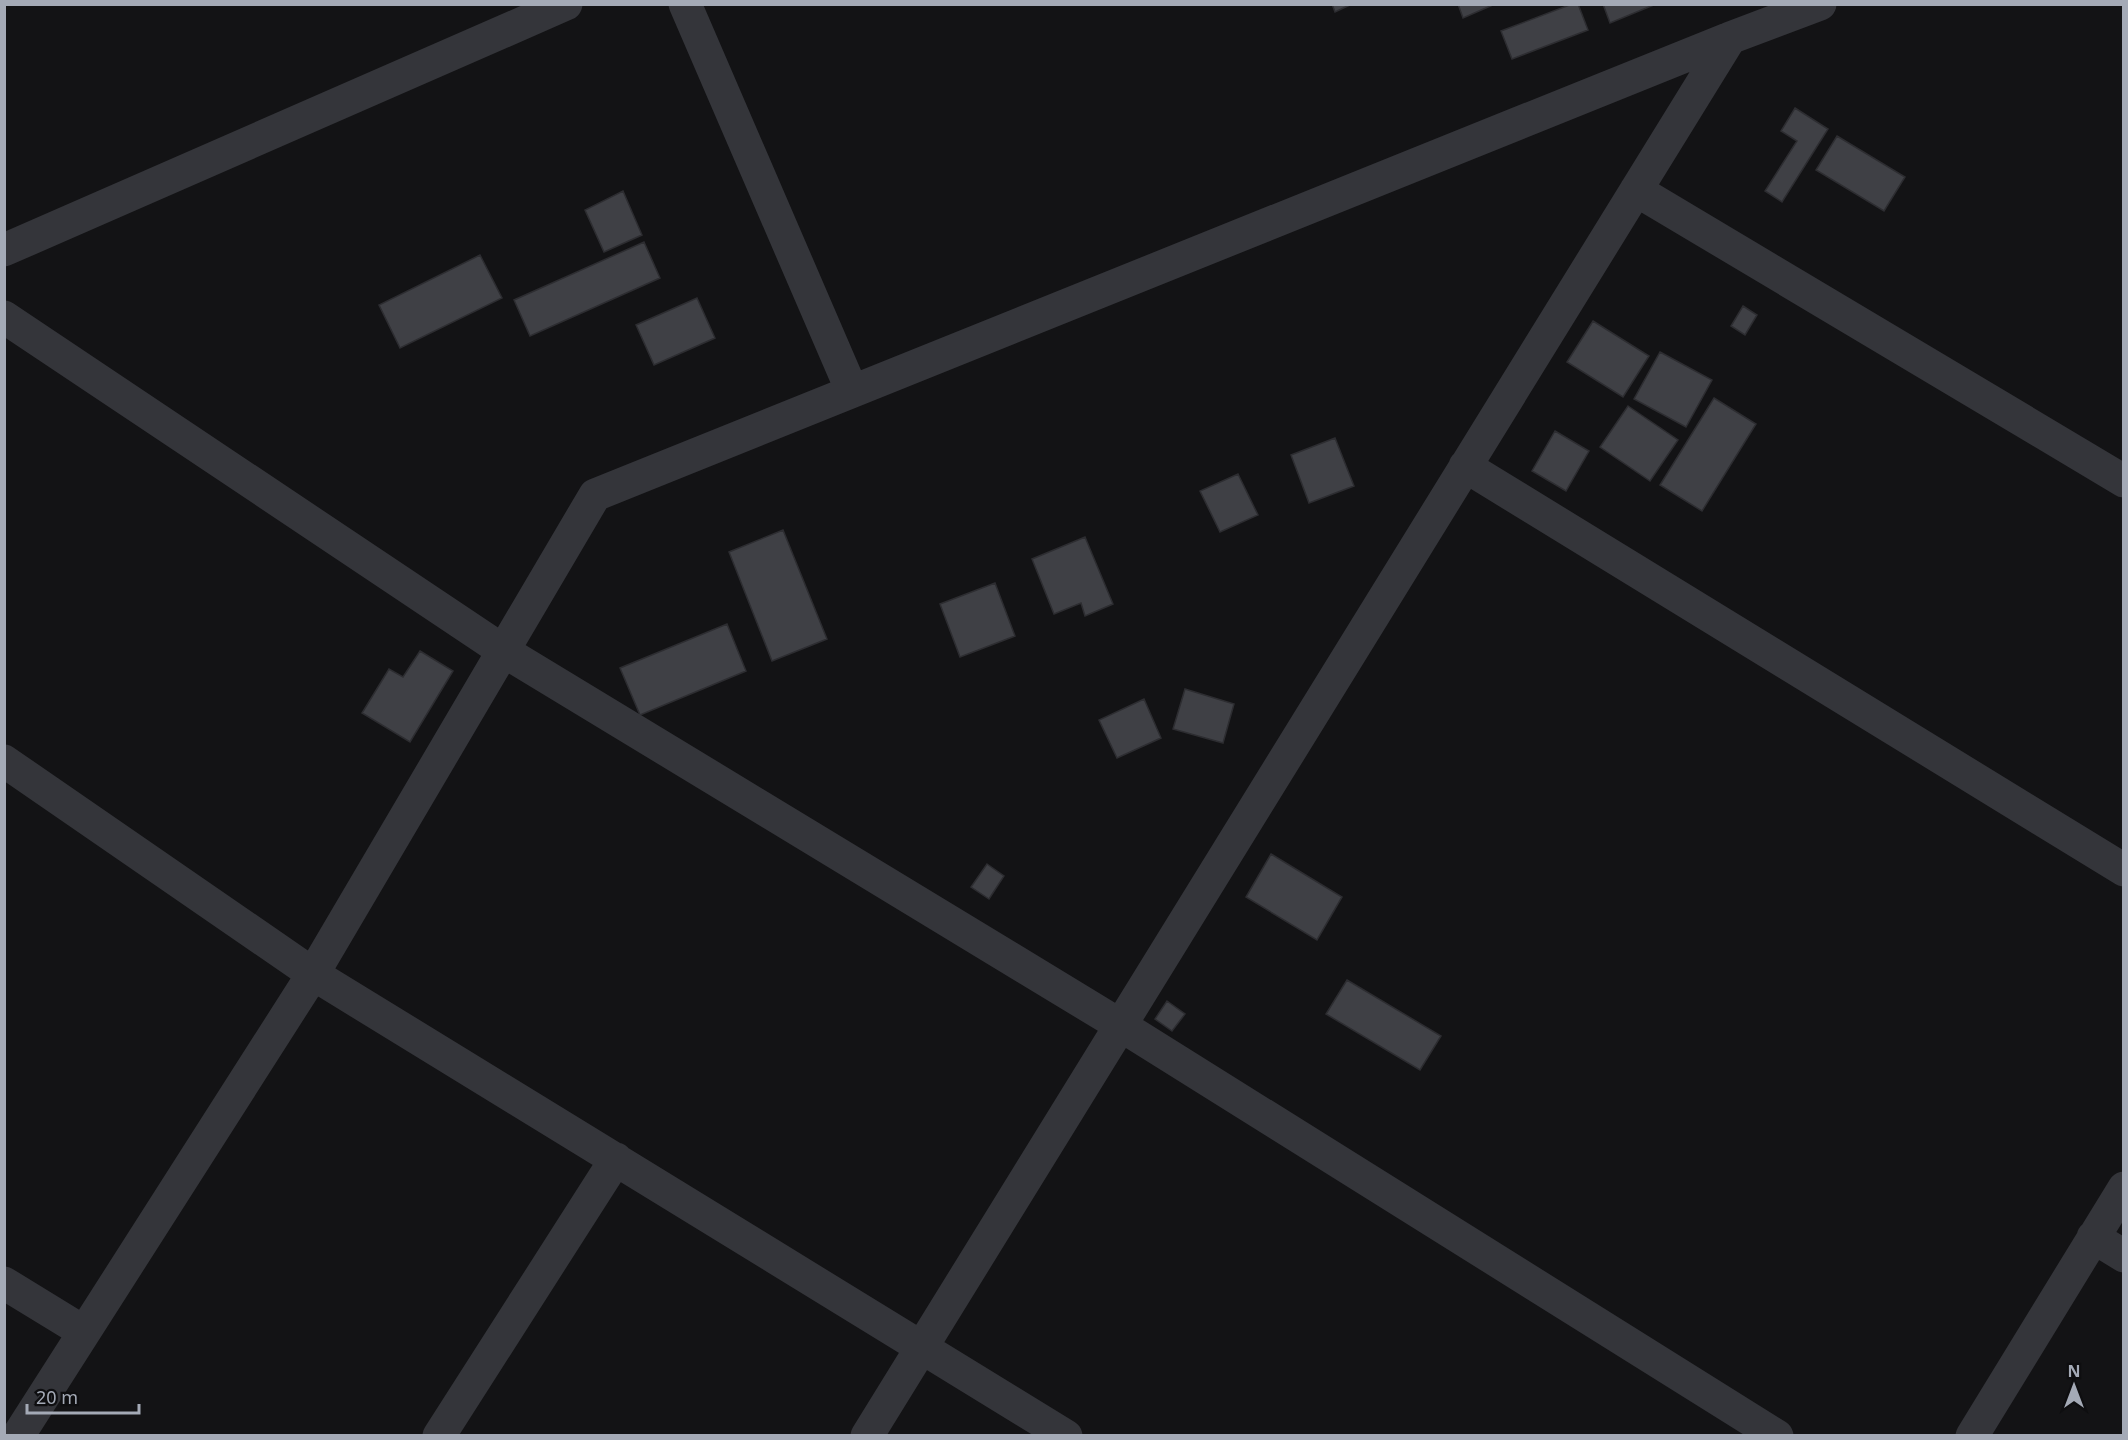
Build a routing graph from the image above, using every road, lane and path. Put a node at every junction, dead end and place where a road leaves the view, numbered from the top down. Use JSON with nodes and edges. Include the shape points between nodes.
{"nodes":[{"id":1,"x":566,"y":4,"type":"edge"},
{"id":2,"x":685,"y":4,"type":"edge"},
{"id":3,"x":1820,"y":4,"type":"edge"},
{"id":4,"x":1730,"y":38,"type":"junction"},
{"id":5,"x":1636,"y":190,"type":"junction"},
{"id":6,"x":4,"y":250,"type":"edge"},
{"id":7,"x":4,"y":317,"type":"edge"},
{"id":8,"x":852,"y":391,"type":"junction"},
{"id":9,"x":1465,"y":466,"type":"junction"},
{"id":10,"x":2124,"y":481,"type":"edge"},
{"id":11,"x":502,"y":650,"type":"junction"},
{"id":12,"x":4,"y":761,"type":"edge"},
{"id":13,"x":2124,"y":870,"type":"edge"},
{"id":14,"x":313,"y":974,"type":"junction"},
{"id":15,"x":1120,"y":1025,"type":"junction"},
{"id":16,"x":616,"y":1159,"type":"junction"},
{"id":17,"x":2124,"y":1188,"type":"edge"},
{"id":18,"x":2093,"y":1237,"type":"junction"},
{"id":19,"x":2124,"y":1256,"type":"edge"},
{"id":20,"x":4,"y":1283,"type":"edge"},
{"id":21,"x":84,"y":1332,"type":"junction"},
{"id":22,"x":922,"y":1347,"type":"junction"},
{"id":23,"x":18,"y":1436,"type":"edge"},
{"id":24,"x":439,"y":1436,"type":"edge"},
{"id":25,"x":867,"y":1436,"type":"edge"},
{"id":26,"x":1066,"y":1436,"type":"edge"},
{"id":27,"x":1777,"y":1436,"type":"edge"},
{"id":28,"x":1972,"y":1436,"type":"edge"}],
"edges":[{"from":1,"to":6,"type":"street"},
{"from":2,"to":8,"type":"street"},
{"from":3,"to":4,"type":"street"},
{"from":4,"to":5,"type":"street"},
{"from":4,"to":8,"type":"street"},
{"from":5,"to":9,"type":"street"},
{"from":5,"to":10,"type":"street"},
{"from":7,"to":11,"type":"street"},
{"from":8,"to":11,"type":"street","via":[[595,495]]},
{"from":9,"to":13,"type":"street"},
{"from":9,"to":15,"type":"street"},
{"from":11,"to":14,"type":"street"},
{"from":11,"to":15,"type":"street"},
{"from":12,"to":14,"type":"street"},
{"from":14,"to":16,"type":"street"},
{"from":14,"to":21,"type":"street"},
{"from":15,"to":22,"type":"street"},
{"from":15,"to":27,"type":"street"},
{"from":16,"to":22,"type":"street"},
{"from":16,"to":24,"type":"street"},
{"from":17,"to":18,"type":"street"},
{"from":18,"to":19,"type":"street"},
{"from":18,"to":28,"type":"street"},
{"from":20,"to":21,"type":"street"},
{"from":21,"to":23,"type":"street"},
{"from":22,"to":25,"type":"street"},
{"from":22,"to":26,"type":"street"}]}
